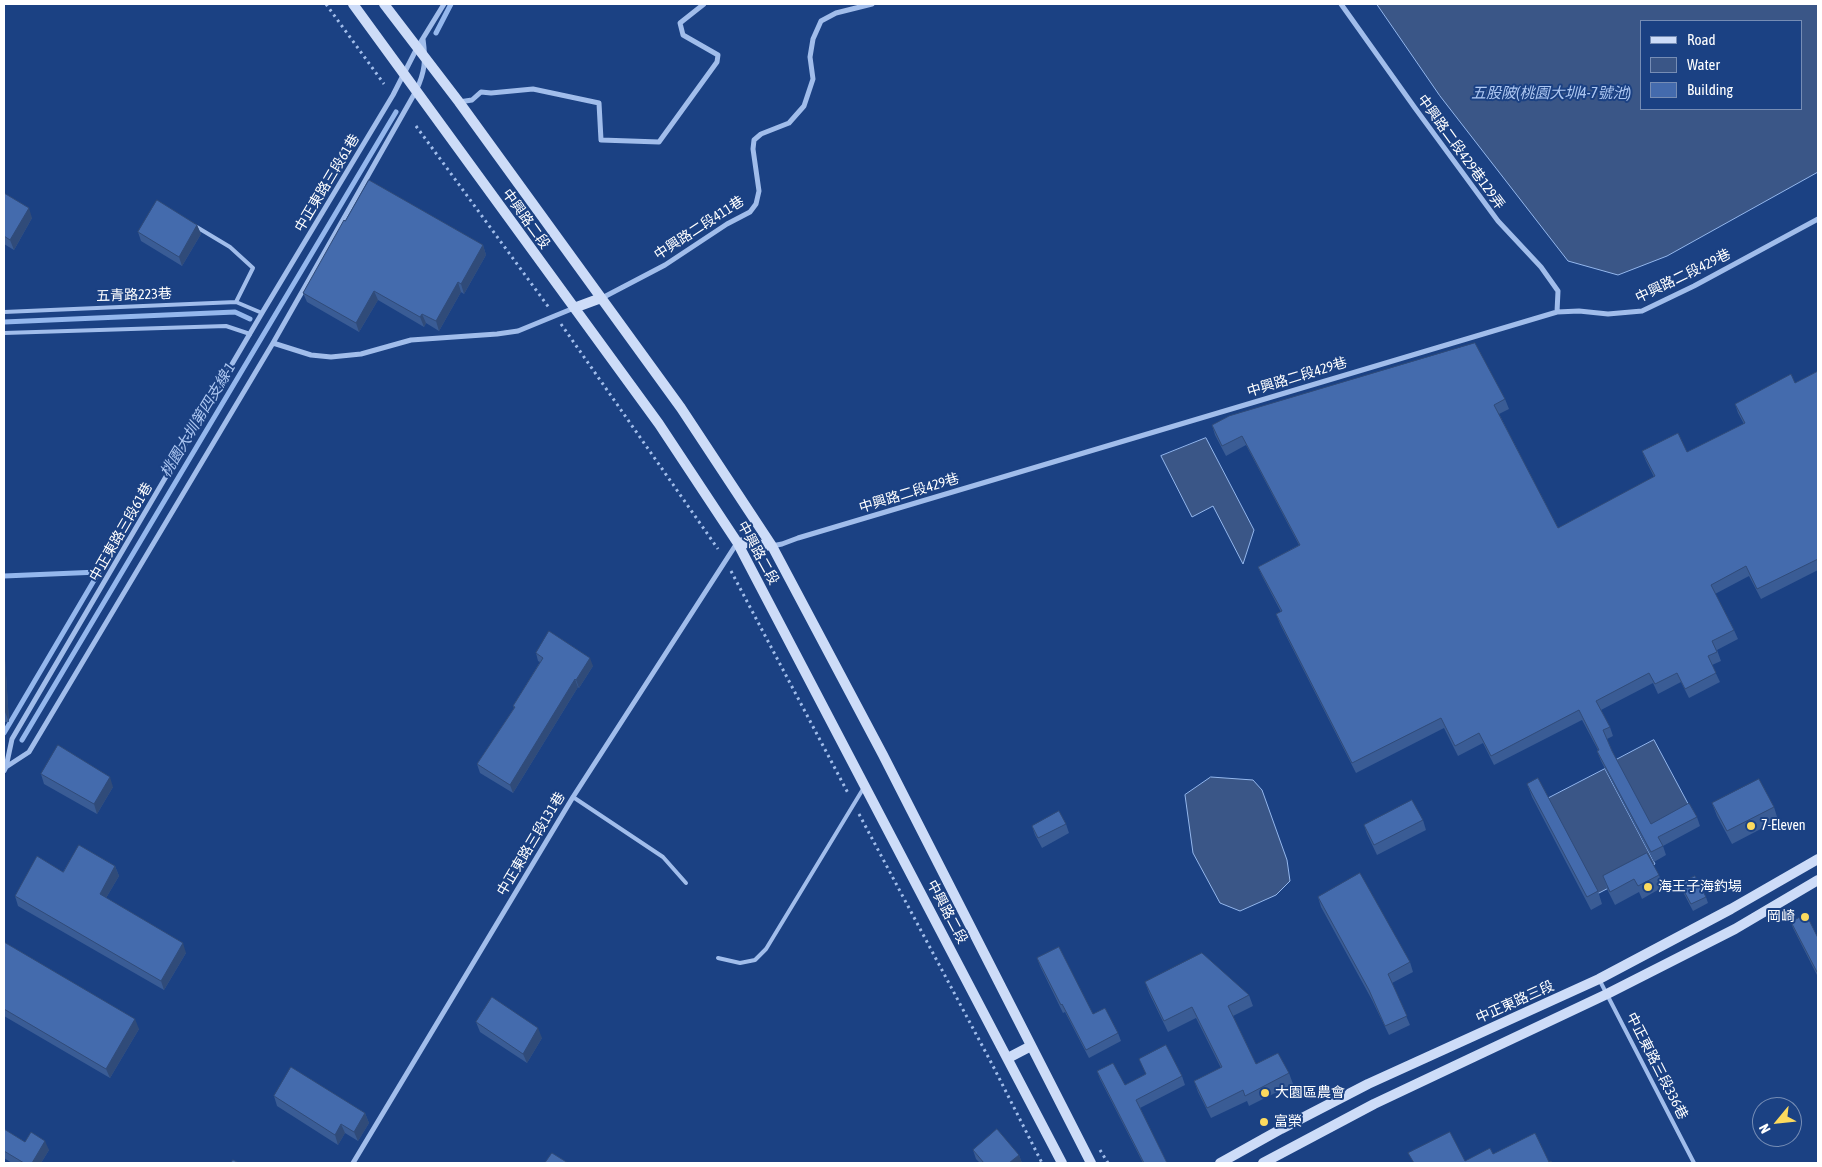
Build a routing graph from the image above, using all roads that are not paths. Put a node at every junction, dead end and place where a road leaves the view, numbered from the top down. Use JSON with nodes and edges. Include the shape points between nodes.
{"nodes":[{"id":1,"x":353,"y":4,"type":"edge"},
{"id":2,"x":384,"y":4,"type":"edge"},
{"id":3,"x":444,"y":4,"type":"edge"},
{"id":4,"x":704,"y":4,"type":"edge"},
{"id":5,"x":872,"y":4,"type":"edge"},
{"id":6,"x":1340,"y":4,"type":"edge"},
{"id":7,"x":423,"y":38,"type":"junction"},
{"id":8,"x":417,"y":48,"type":"junction"},
{"id":9,"x":426,"y":59,"type":"junction"},
{"id":10,"x":404,"y":75,"type":"junction"},
{"id":11,"x":416,"y":92,"type":"junction"},
{"id":12,"x":459,"y":102,"type":"junction"},
{"id":13,"x":1818,"y":219,"type":"edge"},
{"id":14,"x":189,"y":222,"type":"edge"},
{"id":15,"x":601,"y":298,"type":"junction"},
{"id":16,"x":236,"y":302,"type":"junction"},
{"id":17,"x":574,"y":308,"type":"junction"},
{"id":18,"x":4,"y":312,"type":"edge"},
{"id":19,"x":1557,"y":312,"type":"junction"},
{"id":20,"x":262,"y":313,"type":"junction"},
{"id":21,"x":4,"y":333,"type":"edge"},
{"id":22,"x":250,"y":334,"type":"junction"},
{"id":23,"x":273,"y":344,"type":"junction"},
{"id":24,"x":737,"y":542,"type":"junction"},
{"id":25,"x":772,"y":546,"type":"junction"},
{"id":26,"x":5,"y":769,"type":"edge"},
{"id":27,"x":865,"y":787,"type":"junction"},
{"id":28,"x":573,"y":797,"type":"junction"},
{"id":29,"x":1818,"y":859,"type":"edge"},
{"id":30,"x":1818,"y":880,"type":"edge"},
{"id":31,"x":686,"y":883,"type":"dead end"},
{"id":32,"x":718,"y":958,"type":"dead end"},
{"id":33,"x":1599,"y":979,"type":"junction"},
{"id":34,"x":1607,"y":994,"type":"junction"},
{"id":35,"x":1032,"y":1046,"type":"junction"},
{"id":36,"x":1008,"y":1058,"type":"junction"},
{"id":37,"x":353,"y":1163,"type":"edge"},
{"id":38,"x":1062,"y":1163,"type":"edge"},
{"id":39,"x":1092,"y":1163,"type":"edge"},
{"id":40,"x":1220,"y":1163,"type":"edge"},
{"id":41,"x":1263,"y":1163,"type":"edge"},
{"id":42,"x":1694,"y":1163,"type":"edge"}],
"edges":[{"from":1,"to":10,"type":"street","name":"中興路二段"},
{"from":2,"to":8,"type":"street","name":"中興路二段"},
{"from":3,"to":7,"type":"street","name":"中正東路三段61巷"},
{"from":4,"to":12,"type":"street","via":[[680,23],[683,35],[718,55],[718,62],[659,142],[601,140],[599,103],[561,95],[533,90],[481,92],[472,100]]},
{"from":5,"to":15,"type":"street","name":"中興路二段411巷","via":[[836,13],[821,21],[813,39],[810,57],[813,79],[804,106],[789,123],[754,140],[759,191],[750,212],[665,265]]},
{"from":6,"to":19,"type":"street","name":"中興路二段429巷129弄","via":[[1498,221],[1541,267],[1558,291]]},
{"from":7,"to":8,"type":"street","name":"中正東路三段61巷"},
{"from":7,"to":9,"type":"street"},
{"from":8,"to":9,"type":"street","name":"中興路二段"},
{"from":8,"to":10,"type":"street","name":"中正東路三段61巷"},
{"from":9,"to":11,"type":"street"},
{"from":9,"to":12,"type":"street","name":"中興路二段"},
{"from":10,"to":11,"type":"street","name":"中興路二段"},
{"from":10,"to":20,"type":"street","name":"中正東路三段61巷"},
{"from":11,"to":17,"type":"street","name":"中興路二段"},
{"from":11,"to":23,"type":"street"},
{"from":12,"to":15,"type":"street","name":"中興路二段"},
{"from":13,"to":19,"type":"street","name":"中興路二段429巷","via":[[1642,311],[1608,314]]},
{"from":14,"to":16,"type":"lane","via":[[230,247],[253,268]]},
{"from":15,"to":17,"type":"street"},
{"from":15,"to":25,"type":"street","name":"中興路二段","via":[[681,408]]},
{"from":16,"to":18,"type":"lane","name":"五青路223巷"},
{"from":16,"to":20,"type":"lane","name":"五青路223巷"},
{"from":17,"to":23,"type":"street","via":[[518,331],[411,340],[361,354],[311,355]]},
{"from":17,"to":24,"type":"street","name":"中興路二段","via":[[659,424]]},
{"from":19,"to":25,"type":"street","name":"中興路二段429巷"},
{"from":20,"to":22,"type":"street","name":"中正東路三段61巷"},
{"from":21,"to":22,"type":"lane","via":[[226,326]]},
{"from":22,"to":26,"type":"street","name":"中正東路三段61巷","via":[[12,738]]},
{"from":23,"to":26,"type":"street","via":[[29,752]]},
{"from":24,"to":25,"type":"street"},
{"from":24,"to":27,"type":"street","name":"中興路二段"},
{"from":24,"to":28,"type":"street","name":"中正東路三段131巷"},
{"from":25,"to":35,"type":"street","name":"中興路二段"},
{"from":27,"to":32,"type":"lane","via":[[766,949],[755,960],[740,963]]},
{"from":27,"to":36,"type":"street","name":"中興路二段"},
{"from":28,"to":31,"type":"lane","via":[[663,858]]},
{"from":28,"to":37,"type":"street","name":"中正東路三段131巷"},
{"from":29,"to":33,"type":"street","name":"中正東路三段"},
{"from":30,"to":34,"type":"street","via":[[1735,929]]},
{"from":33,"to":34,"type":"lane","name":"中正東路三段336巷"},
{"from":33,"to":40,"type":"street","name":"中正東路三段","via":[[1368,1084]]},
{"from":34,"to":41,"type":"street","via":[[1374,1104]]},
{"from":34,"to":42,"type":"lane","name":"中正東路三段336巷"},
{"from":35,"to":36,"type":"street"},
{"from":35,"to":39,"type":"street","name":"中興路二段"},
{"from":36,"to":38,"type":"street","name":"中興路二段"}]}
